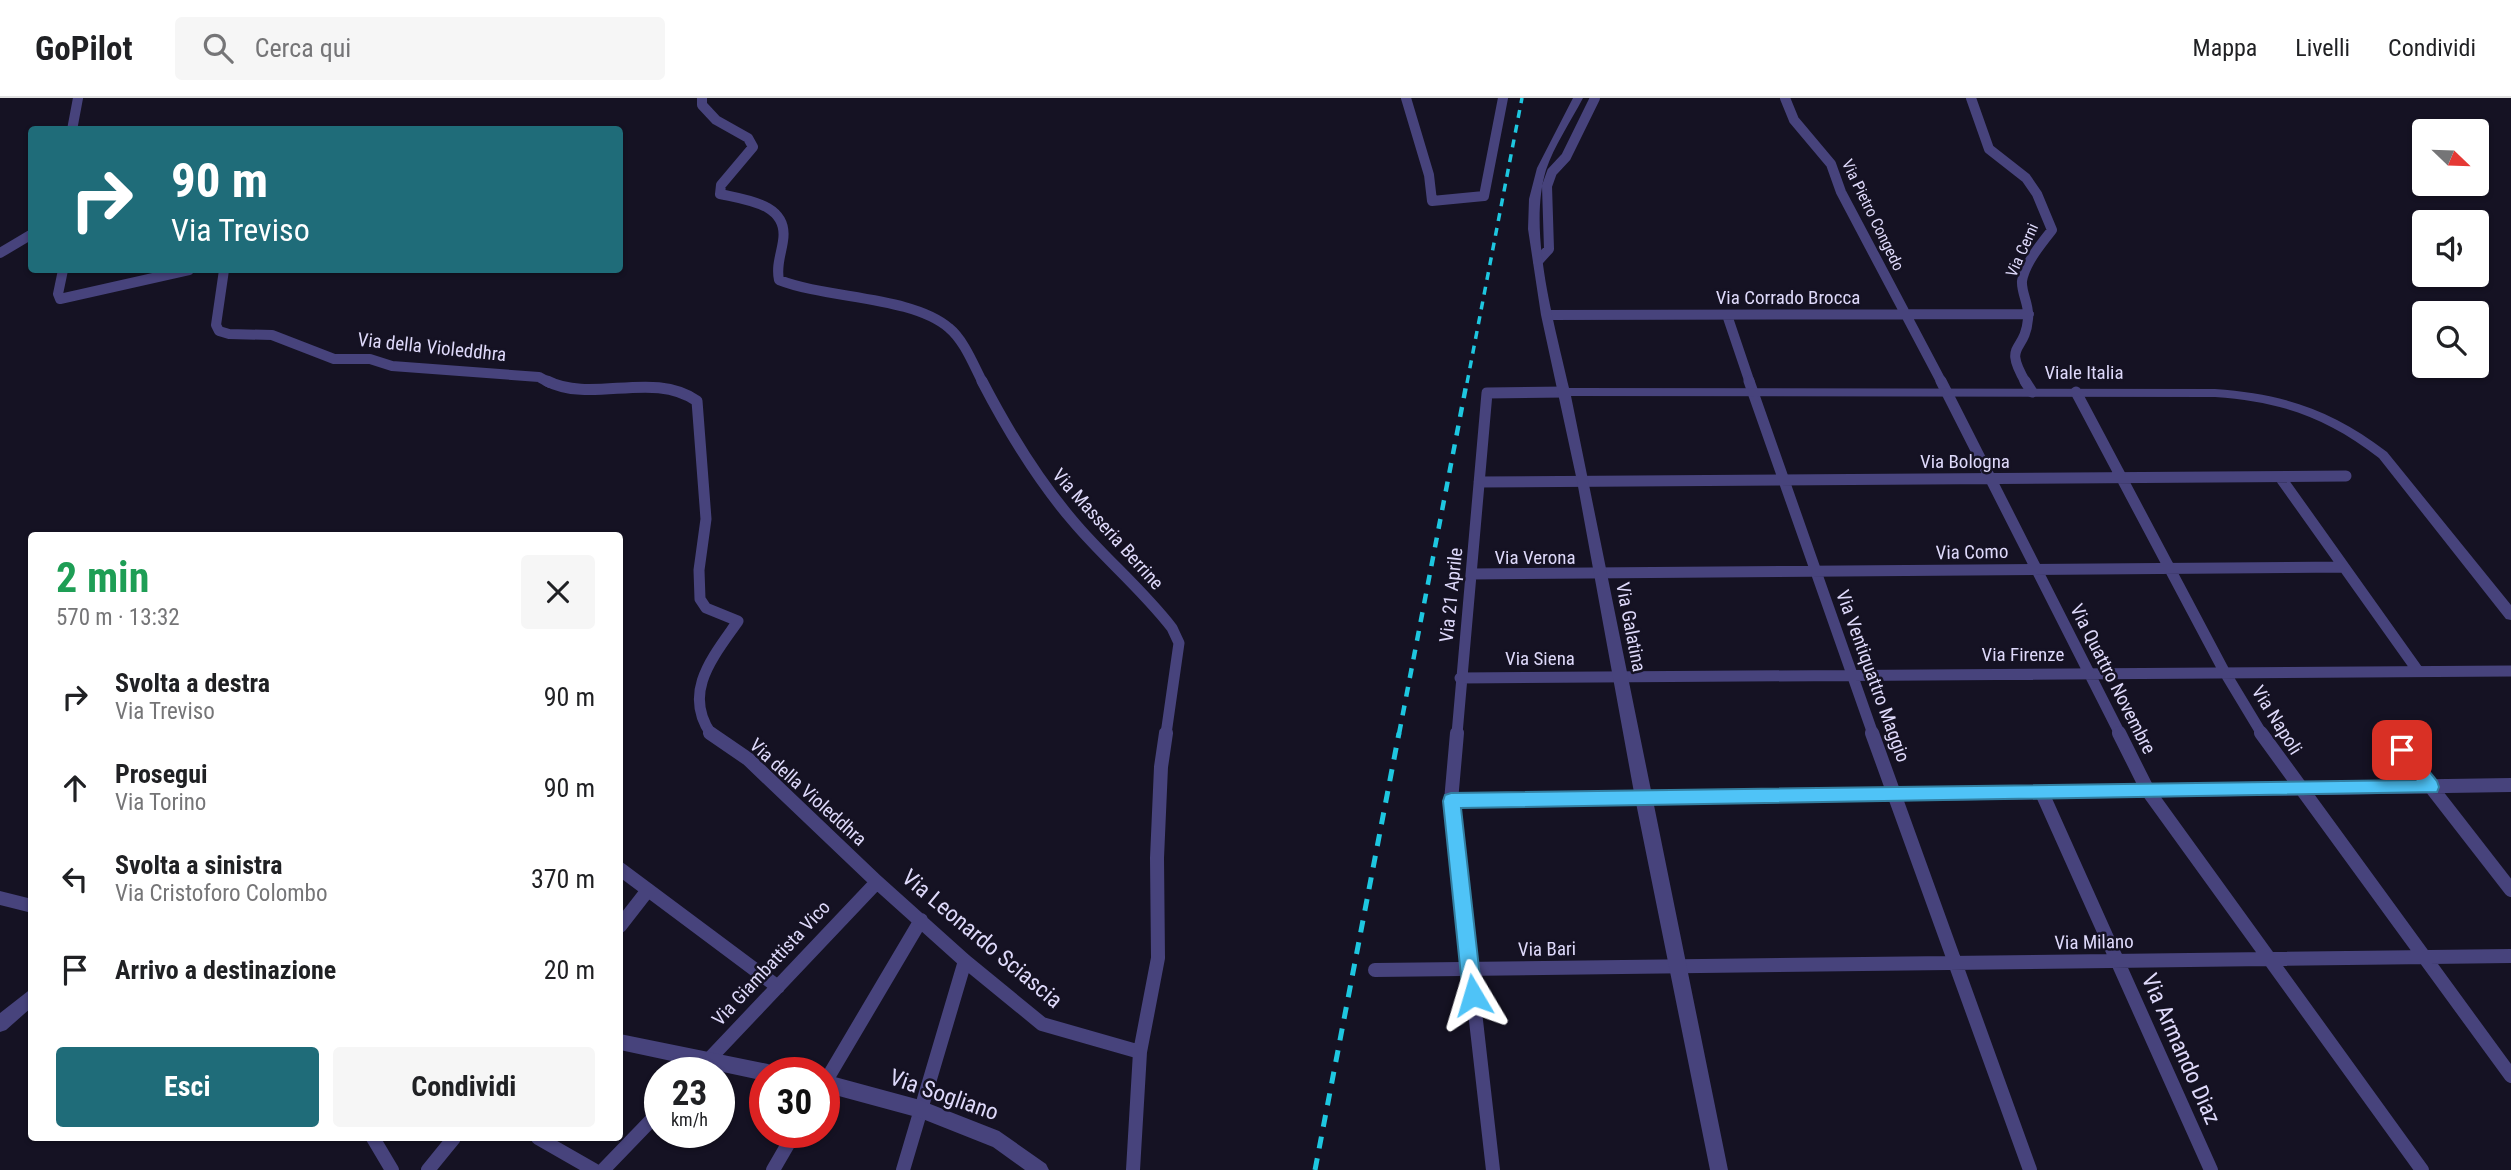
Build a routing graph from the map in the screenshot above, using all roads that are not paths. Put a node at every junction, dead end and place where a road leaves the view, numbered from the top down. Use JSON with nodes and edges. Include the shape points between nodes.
{"nodes":[{"id":1,"x":78,"y":98,"type":"edge"},
{"id":2,"x":702,"y":98,"type":"edge"},
{"id":3,"x":1406,"y":98,"type":"edge"},
{"id":4,"x":1503,"y":98,"type":"edge"},
{"id":5,"x":1577,"y":98,"type":"edge"},
{"id":6,"x":1595,"y":98,"type":"edge"},
{"id":7,"x":1786,"y":98,"type":"edge"},
{"id":8,"x":1971,"y":98,"type":"edge"},
{"id":9,"x":73,"y":126,"type":"edge"},
{"id":10,"x":28,"y":236,"type":"edge"},
{"id":11,"x":0,"y":253,"type":"edge"},
{"id":12,"x":1538,"y":261,"type":"junction"},
{"id":13,"x":62,"y":273,"type":"edge"},
{"id":14,"x":176,"y":273,"type":"edge"},
{"id":15,"x":224,"y":273,"type":"edge"},
{"id":16,"x":1905,"y":314,"type":"junction"},
{"id":17,"x":2029,"y":314,"type":"junction"},
{"id":18,"x":1727,"y":315,"type":"junction"},
{"id":19,"x":1547,"y":316,"type":"junction"},
{"id":20,"x":1564,"y":392,"type":"junction"},
{"id":21,"x":1752,"y":392,"type":"junction"},
{"id":22,"x":1947,"y":392,"type":"junction"},
{"id":23,"x":2032,"y":392,"type":"junction"},
{"id":24,"x":2076,"y":392,"type":"junction"},
{"id":25,"x":2346,"y":476,"type":"dead end"},
{"id":26,"x":2280,"y":477,"type":"junction"},
{"id":27,"x":2122,"y":478,"type":"junction"},
{"id":28,"x":1993,"y":479,"type":"junction"},
{"id":29,"x":1784,"y":480,"type":"junction"},
{"id":30,"x":1583,"y":481,"type":"junction"},
{"id":31,"x":1479,"y":482,"type":"junction"},
{"id":32,"x":2169,"y":567,"type":"junction"},
{"id":33,"x":2344,"y":568,"type":"junction"},
{"id":34,"x":2035,"y":569,"type":"junction"},
{"id":35,"x":1814,"y":571,"type":"junction"},
{"id":36,"x":1471,"y":574,"type":"junction"},
{"id":37,"x":1600,"y":574,"type":"junction"},
{"id":38,"x":2511,"y":615,"type":"edge"},
{"id":39,"x":2224,"y":671,"type":"junction"},
{"id":40,"x":2418,"y":671,"type":"junction"},
{"id":41,"x":2511,"y":671,"type":"edge"},
{"id":42,"x":2088,"y":673,"type":"junction"},
{"id":43,"x":1852,"y":674,"type":"junction"},
{"id":44,"x":1620,"y":677,"type":"junction"},
{"id":45,"x":1460,"y":678,"type":"junction"},
{"id":46,"x":2388,"y":732,"type":"dead end"},
{"id":47,"x":2511,"y":785,"type":"edge"},
{"id":48,"x":2430,"y":787,"type":"junction"},
{"id":49,"x":2299,"y":789,"type":"junction"},
{"id":50,"x":2148,"y":791,"type":"junction"},
{"id":51,"x":2042,"y":793,"type":"junction"},
{"id":52,"x":1897,"y":795,"type":"junction"},
{"id":53,"x":1643,"y":798,"type":"junction"},
{"id":54,"x":1451,"y":801,"type":"junction"},
{"id":55,"x":623,"y":871,"type":"edge"},
{"id":56,"x":877,"y":882,"type":"junction"},
{"id":57,"x":648,"y":890,"type":"junction"},
{"id":58,"x":2511,"y":890,"type":"edge"},
{"id":59,"x":0,"y":898,"type":"edge"},
{"id":60,"x":28,"y":905,"type":"edge"},
{"id":61,"x":921,"y":920,"type":"junction"},
{"id":62,"x":623,"y":922,"type":"edge"},
{"id":63,"x":2511,"y":956,"type":"edge"},
{"id":64,"x":2424,"y":957,"type":"junction"},
{"id":65,"x":2267,"y":960,"type":"junction"},
{"id":66,"x":965,"y":961,"type":"junction"},
{"id":67,"x":2117,"y":961,"type":"junction"},
{"id":68,"x":1956,"y":963,"type":"junction"},
{"id":69,"x":1678,"y":966,"type":"junction"},
{"id":70,"x":1375,"y":970,"type":"dead end"},
{"id":71,"x":1470,"y":970,"type":"junction"},
{"id":72,"x":778,"y":987,"type":"junction"},
{"id":73,"x":28,"y":1000,"type":"edge"},
{"id":74,"x":0,"y":1024,"type":"edge"},
{"id":75,"x":623,"y":1043,"type":"edge"},
{"id":76,"x":1140,"y":1052,"type":"junction"},
{"id":77,"x":669,"y":1057,"type":"edge"},
{"id":78,"x":712,"y":1057,"type":"edge"},
{"id":79,"x":839,"y":1057,"type":"edge"},
{"id":80,"x":2511,"y":1076,"type":"edge"},
{"id":81,"x":840,"y":1087,"type":"edge"},
{"id":82,"x":920,"y":1109,"type":"junction"},
{"id":83,"x":644,"y":1128,"type":"edge"},
{"id":84,"x":375,"y":1141,"type":"edge"},
{"id":85,"x":451,"y":1141,"type":"edge"},
{"id":86,"x":543,"y":1141,"type":"edge"},
{"id":87,"x":786,"y":1148,"type":"edge"},
{"id":88,"x":392,"y":1170,"type":"edge"},
{"id":89,"x":428,"y":1170,"type":"edge"},
{"id":90,"x":594,"y":1170,"type":"edge"},
{"id":91,"x":603,"y":1170,"type":"edge"},
{"id":92,"x":773,"y":1170,"type":"edge"},
{"id":93,"x":903,"y":1170,"type":"edge"},
{"id":94,"x":1040,"y":1170,"type":"edge"},
{"id":95,"x":1133,"y":1170,"type":"edge"},
{"id":96,"x":1493,"y":1170,"type":"edge"},
{"id":97,"x":1718,"y":1170,"type":"edge"},
{"id":98,"x":2030,"y":1170,"type":"edge"},
{"id":99,"x":2211,"y":1170,"type":"edge"},
{"id":100,"x":2421,"y":1170,"type":"edge"}],
"edges":[{"from":1,"to":9,"type":"street"},
{"from":2,"to":76,"type":"street","name":"Via Masseria Berrine","via":[[702,105],[716,120],[748,138],[753,147],[721,185],[720,194],[761,203],[779,215],[786,233],[776,271],[779,280],[802,289],[926,314],[950,328],[1041,482],[1172,628],[1179,643],[1161,767],[1158,958]]},
{"from":3,"to":4,"type":"street","via":[[1432,201],[1484,196]]},
{"from":5,"to":12,"type":"street","name":"Via Galatina","via":[[1542,168],[1534,199],[1532,229]]},
{"from":6,"to":12,"type":"street","via":[[1547,186],[1549,249]]},
{"from":7,"to":16,"type":"street","name":"Via Pietro Congedo","via":[[1794,120],[1831,164]]},
{"from":8,"to":17,"type":"street","name":"Via Cerni","via":[[1989,149],[2026,178],[2050,220],[2052,230],[2037,248],[2022,282]]},
{"from":10,"to":11,"type":"street"},
{"from":12,"to":19,"type":"street","name":"Via Galatina"},
{"from":13,"to":14,"type":"street","via":[[60,299]]},
{"from":15,"to":56,"type":"street","name":"Via della Violeddhra","via":[[216,325],[229,334],[272,335],[334,359],[539,377],[563,389],[675,390],[697,401],[706,519],[700,598],[706,608],[738,621],[702,677],[698,704],[704,724],[713,736],[748,759]]},
{"from":16,"to":17,"type":"street","name":"Via Corrado Brocca"},
{"from":16,"to":18,"type":"street","name":"Via Corrado Brocca"},
{"from":16,"to":22,"type":"street"},
{"from":17,"to":23,"type":"street","via":[[2014,362]]},
{"from":18,"to":19,"type":"street","name":"Via Corrado Brocca"},
{"from":18,"to":21,"type":"street"},
{"from":19,"to":20,"type":"street","name":"Via Galatina"},
{"from":20,"to":21,"type":"street","name":"Viale Italia"},
{"from":20,"to":30,"type":"street","name":"Via Galatina"},
{"from":20,"to":31,"type":"street","name":"Via 21 Aprile","via":[[1487,393]]},
{"from":21,"to":22,"type":"street","name":"Viale Italia"},
{"from":21,"to":29,"type":"street","name":"Via Ventiquattro Maggio"},
{"from":22,"to":23,"type":"street","name":"Viale Italia"},
{"from":22,"to":28,"type":"street","name":"Via Quattro Novembre"},
{"from":23,"to":24,"type":"street","name":"Viale Italia"},
{"from":24,"to":27,"type":"street","name":"Via Napoli"},
{"from":24,"to":38,"type":"street","name":"Viale Italia","via":[[2256,396],[2325,418],[2383,455]]},
{"from":25,"to":26,"type":"street","name":"Via Bologna"},
{"from":26,"to":27,"type":"street","name":"Via Bologna"},
{"from":26,"to":33,"type":"street"},
{"from":27,"to":28,"type":"street","name":"Via Bologna"},
{"from":27,"to":32,"type":"street","name":"Via Napoli"},
{"from":28,"to":29,"type":"street","name":"Via Bologna"},
{"from":28,"to":34,"type":"street","name":"Via Quattro Novembre"},
{"from":29,"to":30,"type":"street","name":"Via Bologna"},
{"from":29,"to":35,"type":"street","name":"Via Ventiquattro Maggio"},
{"from":30,"to":31,"type":"street","name":"Via Bologna"},
{"from":30,"to":37,"type":"street","name":"Via Galatina"},
{"from":31,"to":36,"type":"street","name":"Via 21 Aprile"},
{"from":32,"to":33,"type":"street","name":"Via Como"},
{"from":32,"to":34,"type":"street","name":"Via Como"},
{"from":32,"to":39,"type":"street","name":"Via Napoli"},
{"from":33,"to":40,"type":"street"},
{"from":34,"to":35,"type":"street","name":"Via Como"},
{"from":34,"to":42,"type":"street","name":"Via Quattro Novembre"},
{"from":35,"to":37,"type":"street","name":"Via Como"},
{"from":35,"to":43,"type":"street","name":"Via Ventiquattro Maggio"},
{"from":36,"to":37,"type":"street","name":"Via Verona"},
{"from":36,"to":45,"type":"street","name":"Via 21 Aprile"},
{"from":37,"to":44,"type":"street","name":"Via Galatina"},
{"from":39,"to":40,"type":"street","name":"Via Firenze"},
{"from":39,"to":42,"type":"street","name":"Via Firenze"},
{"from":39,"to":49,"type":"street","name":"Via Napoli"},
{"from":40,"to":41,"type":"street","name":"Via Firenze"},
{"from":42,"to":43,"type":"street","name":"Via Firenze"},
{"from":42,"to":50,"type":"street","name":"Via Quattro Novembre"},
{"from":43,"to":44,"type":"street","name":"Via Firenze"},
{"from":43,"to":52,"type":"street","name":"Via Ventiquattro Maggio"},
{"from":44,"to":45,"type":"street","name":"Via Siena"},
{"from":44,"to":53,"type":"street","name":"Via Galatina"},
{"from":45,"to":54,"type":"street","name":"Via 21 Aprile"},
{"from":46,"to":48,"type":"street"},
{"from":47,"to":48,"type":"street"},
{"from":48,"to":49,"type":"street"},
{"from":48,"to":58,"type":"street"},
{"from":49,"to":50,"type":"street"},
{"from":49,"to":64,"type":"street","name":"Via Napoli"},
{"from":50,"to":51,"type":"street"},
{"from":50,"to":65,"type":"street","name":"Via Quattro Novembre"},
{"from":51,"to":52,"type":"street"},
{"from":51,"to":67,"type":"street","name":"Via Armando Diaz"},
{"from":52,"to":53,"type":"street"},
{"from":52,"to":68,"type":"street","name":"Via Ventiquattro Maggio"},
{"from":53,"to":54,"type":"street"},
{"from":53,"to":69,"type":"street","name":"Via Galatina"},
{"from":54,"to":71,"type":"street","name":"Via 21 Aprile"},
{"from":55,"to":57,"type":"street"},
{"from":56,"to":61,"type":"street","name":"Via Leonardo Sciascia"},
{"from":56,"to":72,"type":"street","name":"Via Giambattista Vico"},
{"from":57,"to":62,"type":"street"},
{"from":57,"to":72,"type":"street"},
{"from":59,"to":60,"type":"street"},
{"from":61,"to":66,"type":"street","name":"Via Leonardo Sciascia"},
{"from":61,"to":79,"type":"street"},
{"from":63,"to":64,"type":"street","name":"Via Milano"},
{"from":64,"to":65,"type":"street","name":"Via Milano"},
{"from":64,"to":80,"type":"street","name":"Via Napoli"},
{"from":65,"to":67,"type":"street","name":"Via Milano"},
{"from":65,"to":100,"type":"street","name":"Via Quattro Novembre"},
{"from":66,"to":76,"type":"street","name":"Via Leonardo Sciascia","via":[[1042,1024]]},
{"from":66,"to":82,"type":"street"},
{"from":67,"to":68,"type":"street","name":"Via Milano"},
{"from":67,"to":99,"type":"street","name":"Via Armando Diaz"},
{"from":68,"to":69,"type":"street","name":"Via Milano"},
{"from":68,"to":98,"type":"street","name":"Via Ventiquattro Maggio"},
{"from":69,"to":71,"type":"street","name":"Via Bari"},
{"from":69,"to":97,"type":"street","name":"Via Galatina"},
{"from":70,"to":71,"type":"street","name":"Via Bari"},
{"from":71,"to":96,"type":"street","name":"Via 21 Aprile"},
{"from":72,"to":78,"type":"street","name":"Via Giambattista Vico"},
{"from":73,"to":74,"type":"street"},
{"from":75,"to":77,"type":"street"},
{"from":76,"to":95,"type":"street","name":"Via Masseria Berrine"},
{"from":81,"to":82,"type":"street","name":"Via Sogliano"},
{"from":82,"to":93,"type":"street"},
{"from":82,"to":94,"type":"street","name":"Via Sogliano","via":[[999,1140]]},
{"from":83,"to":91,"type":"street"},
{"from":84,"to":88,"type":"street"},
{"from":85,"to":89,"type":"street"},
{"from":86,"to":90,"type":"street"},
{"from":87,"to":92,"type":"street"}]}
